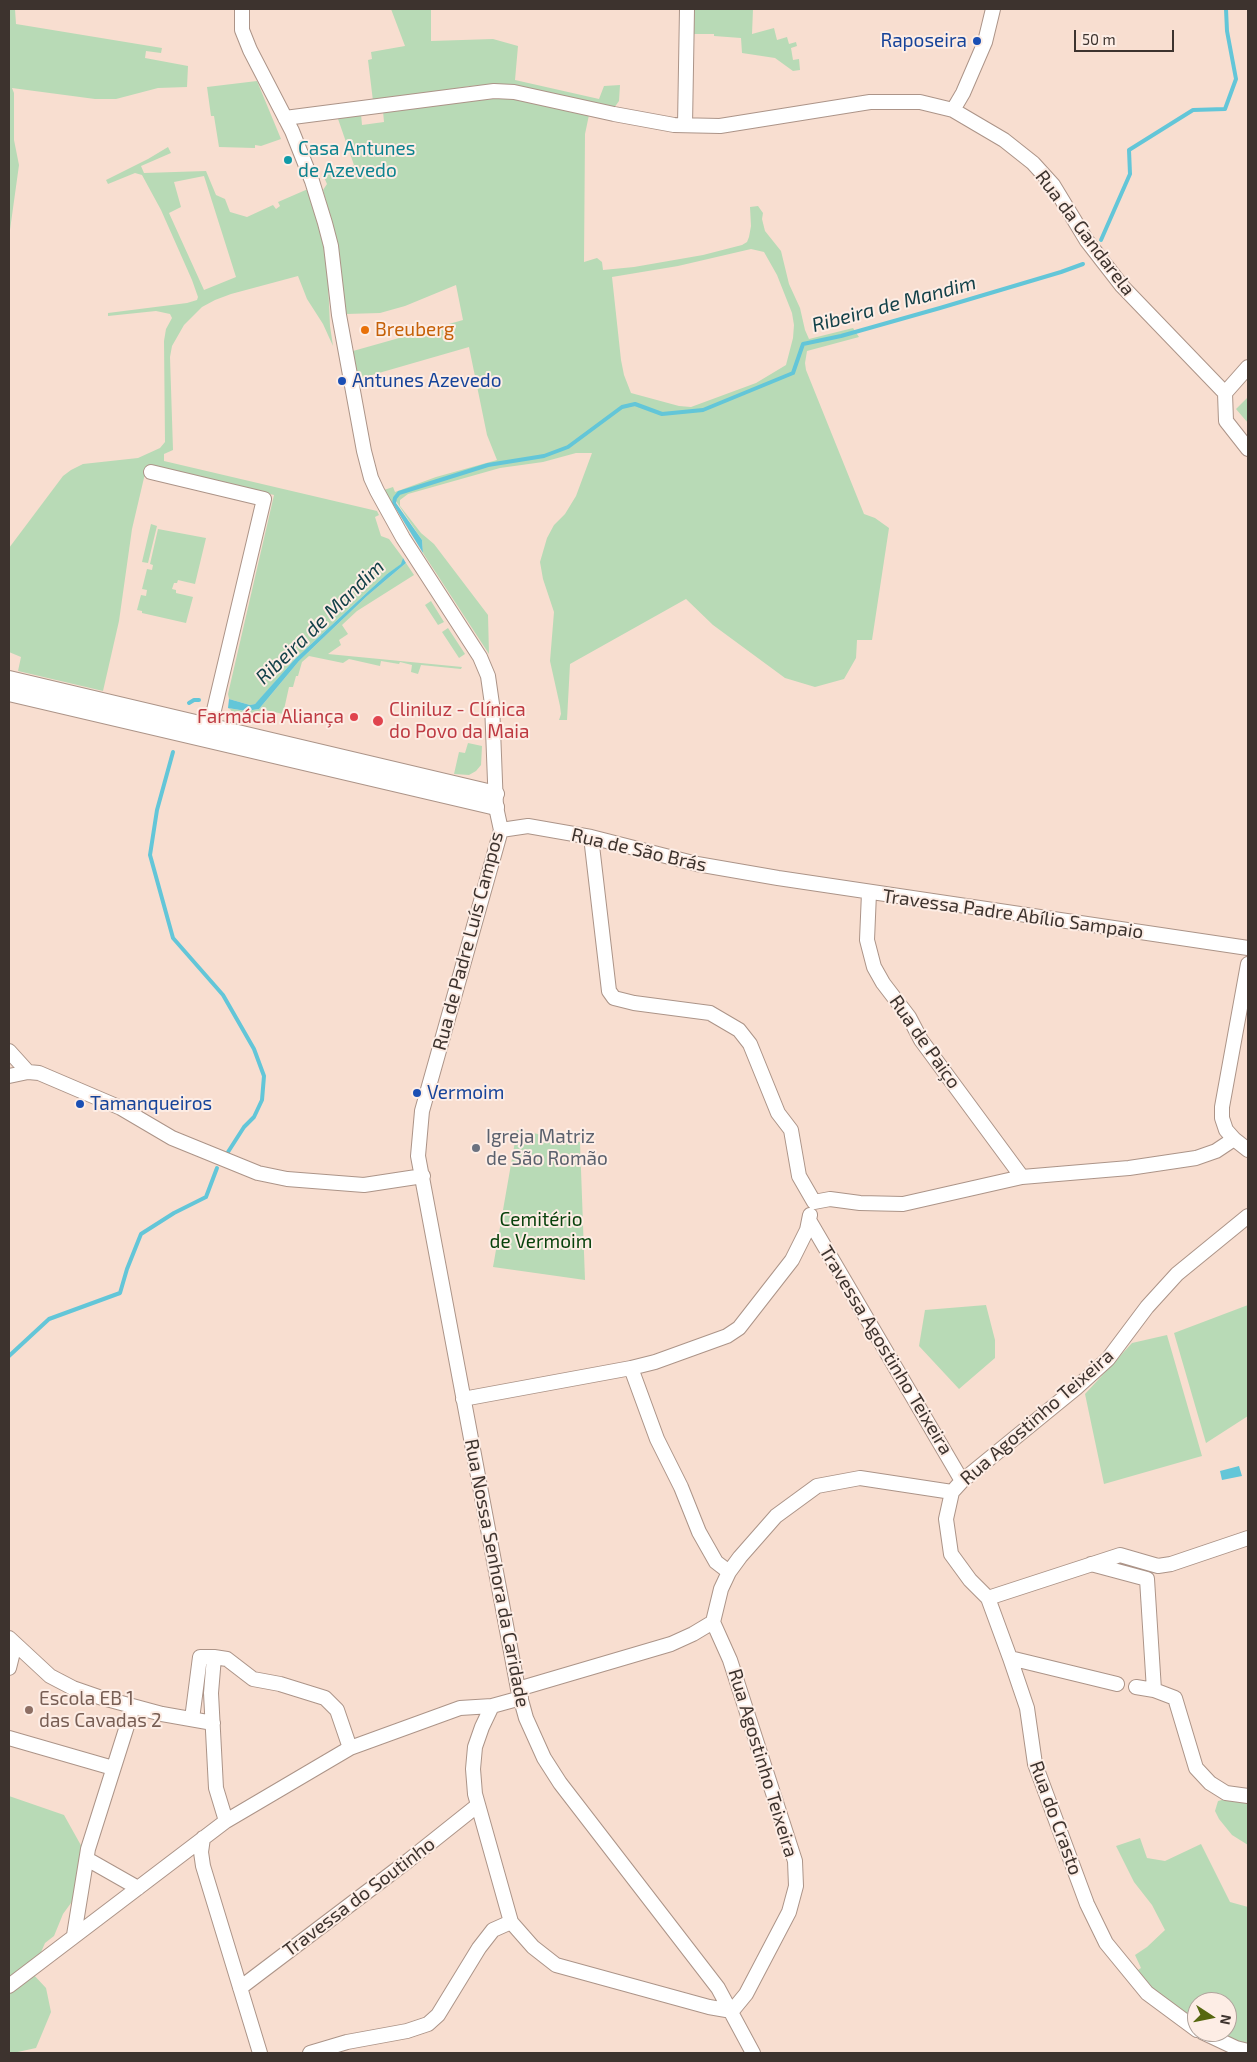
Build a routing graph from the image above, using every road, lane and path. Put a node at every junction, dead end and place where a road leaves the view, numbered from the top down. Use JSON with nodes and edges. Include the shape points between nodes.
{"nodes":[{"id":1,"x":242,"y":9,"type":"edge"},
{"id":2,"x":687,"y":9,"type":"edge"},
{"id":3,"x":993,"y":9,"type":"edge"},
{"id":4,"x":952,"y":110,"type":"junction"},
{"id":5,"x":285,"y":118,"type":"junction"},
{"id":6,"x":685,"y":125,"type":"junction"},
{"id":7,"x":1248,"y":367,"type":"edge"},
{"id":8,"x":1225,"y":393,"type":"junction"},
{"id":9,"x":1248,"y":449,"type":"edge"},
{"id":10,"x":151,"y":472,"type":"dead end"},
{"id":11,"x":9,"y":679,"type":"edge"},
{"id":12,"x":9,"y":693,"type":"edge"},
{"id":13,"x":210,"y":727,"type":"junction"},
{"id":14,"x":496,"y":801,"type":"junction"},
{"id":15,"x":501,"y":830,"type":"junction"},
{"id":16,"x":591,"y":837,"type":"junction"},
{"id":17,"x":778,"y":878,"type":"joint"},
{"id":18,"x":869,"y":893,"type":"junction"},
{"id":19,"x":1248,"y":948,"type":"edge"},
{"id":20,"x":1248,"y":964,"type":"edge"},
{"id":21,"x":9,"y":1051,"type":"edge"},
{"id":22,"x":28,"y":1072,"type":"junction"},
{"id":23,"x":9,"y":1076,"type":"edge"},
{"id":24,"x":1234,"y":1139,"type":"junction"},
{"id":25,"x":1248,"y":1150,"type":"edge"},
{"id":26,"x":423,"y":1176,"type":"junction"},
{"id":27,"x":1022,"y":1177,"type":"junction"},
{"id":28,"x":814,"y":1202,"type":"junction"},
{"id":29,"x":1248,"y":1216,"type":"edge"},
{"id":30,"x":809,"y":1220,"type":"junction"},
{"id":31,"x":631,"y":1368,"type":"junction"},
{"id":32,"x":463,"y":1400,"type":"junction"},
{"id":33,"x":962,"y":1481,"type":"junction"},
{"id":34,"x":952,"y":1492,"type":"junction"},
{"id":35,"x":1248,"y":1538,"type":"edge"},
{"id":36,"x":1091,"y":1564,"type":"junction"},
{"id":37,"x":729,"y":1572,"type":"junction"},
{"id":38,"x":988,"y":1598,"type":"junction"},
{"id":39,"x":713,"y":1622,"type":"junction"},
{"id":40,"x":12,"y":1641,"type":"edge"},
{"id":41,"x":214,"y":1657,"type":"junction"},
{"id":42,"x":1010,"y":1658,"type":"junction"},
{"id":43,"x":9,"y":1668,"type":"edge"},
{"id":44,"x":1117,"y":1684,"type":"dead end"},
{"id":45,"x":1136,"y":1687,"type":"dead end"},
{"id":46,"x":1154,"y":1690,"type":"junction"},
{"id":47,"x":520,"y":1693,"type":"junction"},
{"id":48,"x":492,"y":1706,"type":"junction"},
{"id":49,"x":133,"y":1707,"type":"junction"},
{"id":50,"x":192,"y":1719,"type":"junction"},
{"id":51,"x":213,"y":1723,"type":"junction"},
{"id":52,"x":9,"y":1738,"type":"edge"},
{"id":53,"x":350,"y":1748,"type":"junction"},
{"id":54,"x":114,"y":1768,"type":"junction"},
{"id":55,"x":1248,"y":1796,"type":"edge"},
{"id":56,"x":478,"y":1805,"type":"junction"},
{"id":57,"x":226,"y":1821,"type":"junction"},
{"id":58,"x":203,"y":1838,"type":"junction"},
{"id":59,"x":87,"y":1859,"type":"junction"},
{"id":60,"x":138,"y":1888,"type":"junction"},
{"id":61,"x":511,"y":1922,"type":"junction"},
{"id":62,"x":74,"y":1935,"type":"junction"},
{"id":63,"x":9,"y":1986,"type":"edge"},
{"id":64,"x":240,"y":1988,"type":"junction"},
{"id":65,"x":732,"y":2011,"type":"junction"},
{"id":66,"x":1187,"y":2023,"type":"edge"},
{"id":67,"x":1223,"y":2042,"type":"edge"},
{"id":68,"x":1248,"y":2051,"type":"edge"},
{"id":69,"x":260,"y":2053,"type":"edge"},
{"id":70,"x":310,"y":2053,"type":"edge"},
{"id":71,"x":753,"y":2053,"type":"edge"}],
"edges":[{"from":1,"to":5,"type":"street","name":"Rua de Padre Luís Campos","via":[[242,30],[247,43]]},
{"from":2,"to":6,"type":"street"},
{"from":3,"to":4,"type":"street","via":[[985,42]]},
{"from":4,"to":6,"type":"street","name":"Rua da Gandarela","via":[[920,102],[870,102],[720,126]]},
{"from":4,"to":8,"type":"street","name":"Rua da Gandarela","via":[[1004,140],[1033,163],[1053,185],[1087,241],[1122,286]]},
{"from":5,"to":6,"type":"street","name":"Rua da Gandarela","via":[[514,92],[614,114]]},
{"from":5,"to":14,"type":"street","name":"Rua de Padre Luís Campos","via":[[312,181],[331,246],[339,315],[372,478],[403,538],[480,657],[488,676]]},
{"from":7,"to":8,"type":"street"},
{"from":8,"to":9,"type":"street","via":[[1226,421]]},
{"from":10,"to":13,"type":"street","via":[[264,499]]},
{"from":11,"to":13,"type":"main road"},
{"from":12,"to":14,"type":"main road"},
{"from":13,"to":14,"type":"main road"},
{"from":14,"to":15,"type":"street","name":"Rua de Padre Luís Campos"},
{"from":15,"to":16,"type":"street","name":"Rua de São Brás","via":[[528,826]]},
{"from":15,"to":26,"type":"street","name":"Rua de Padre Luís Campos","via":[[422,1111],[418,1156]]},
{"from":16,"to":17,"type":"street","name":"Rua de São Brás","via":[[696,864]]},
{"from":16,"to":28,"type":"street","via":[[609,991],[614,998],[634,1003],[710,1013],[738,1030],[750,1044],[778,1113],[791,1130],[799,1176]]},
{"from":17,"to":18,"type":"street","name":"Travessa Padre Abílio Sampaio"},
{"from":18,"to":19,"type":"street","name":"Travessa Padre Abílio Sampaio"},
{"from":18,"to":27,"type":"street","name":"Rua de Paiço","via":[[867,940],[874,966],[883,983]]},
{"from":20,"to":24,"type":"street","via":[[1222,1107],[1226,1130]]},
{"from":21,"to":22,"type":"street"},
{"from":22,"to":23,"type":"street"},
{"from":22,"to":26,"type":"street","via":[[39,1073],[121,1108],[172,1138],[258,1173],[287,1179],[364,1185]]},
{"from":24,"to":25,"type":"street"},
{"from":24,"to":27,"type":"street","via":[[1216,1151],[1196,1158],[1128,1168]]},
{"from":26,"to":32,"type":"street","name":"Rua Nossa Senhora da Caridade"},
{"from":27,"to":28,"type":"street","via":[[903,1204],[830,1199]]},
{"from":28,"to":30,"type":"street"},
{"from":29,"to":33,"type":"street","name":"Rua Agostinho Teixeira","via":[[1177,1274],[1108,1359]]},
{"from":30,"to":31,"type":"street","via":[[792,1260],[739,1328],[727,1336]]},
{"from":30,"to":33,"type":"street","name":"Travessa Agostinho Teixeira"},
{"from":31,"to":32,"type":"street"},
{"from":31,"to":37,"type":"street","via":[[657,1439],[699,1532],[716,1562]]},
{"from":32,"to":47,"type":"street","name":"Rua Nossa Senhora da Caridade"},
{"from":33,"to":34,"type":"street","name":"Rua Agostinho Teixeira"},
{"from":34,"to":37,"type":"street","via":[[860,1478],[817,1486],[776,1516]]},
{"from":34,"to":38,"type":"street","name":"Rua do Crasto","via":[[946,1519],[952,1554],[970,1580]]},
{"from":35,"to":36,"type":"street","via":[[1171,1564],[1158,1566],[1120,1556]]},
{"from":36,"to":38,"type":"street"},
{"from":36,"to":46,"type":"street","via":[[1147,1579]]},
{"from":37,"to":39,"type":"street"},
{"from":38,"to":42,"type":"street","name":"Rua do Crasto"},
{"from":39,"to":47,"type":"street","via":[[671,1644]]},
{"from":39,"to":65,"type":"street","name":"Rua Agostinho Teixeira","via":[[730,1660],[795,1861],[796,1886],[789,1912],[746,1994]]},
{"from":40,"to":43,"type":"street"},
{"from":40,"to":49,"type":"street","via":[[50,1676],[73,1688]]},
{"from":41,"to":50,"type":"street","via":[[200,1657]]},
{"from":41,"to":51,"type":"street"},
{"from":41,"to":53,"type":"street","via":[[227,1659],[253,1679],[325,1698],[338,1710]]},
{"from":42,"to":44,"type":"street"},
{"from":42,"to":66,"type":"street","name":"Rua do Crasto","via":[[1027,1708],[1034,1764],[1087,1904],[1106,1943],[1147,1993]]},
{"from":45,"to":46,"type":"street"},
{"from":46,"to":55,"type":"street","via":[[1175,1698],[1196,1768],[1226,1794]]},
{"from":47,"to":48,"type":"street"},
{"from":47,"to":65,"type":"street","name":"Rua Nossa Senhora da Caridade","via":[[526,1718],[544,1758],[560,1783],[718,1988]]},
{"from":48,"to":53,"type":"street","via":[[460,1708]]},
{"from":48,"to":56,"type":"street","via":[[475,1747],[473,1769]]},
{"from":49,"to":50,"type":"street"},
{"from":49,"to":54,"type":"street"},
{"from":50,"to":51,"type":"street"},
{"from":51,"to":57,"type":"street","via":[[216,1788]]},
{"from":52,"to":54,"type":"street"},
{"from":53,"to":57,"type":"street"},
{"from":54,"to":59,"type":"street"},
{"from":56,"to":61,"type":"street"},
{"from":56,"to":64,"type":"street","name":"Travessa do Soutinho"},
{"from":57,"to":58,"type":"street"},
{"from":58,"to":60,"type":"street"},
{"from":58,"to":64,"type":"street","via":[[203,1866]]},
{"from":59,"to":60,"type":"street"},
{"from":59,"to":62,"type":"street"},
{"from":60,"to":62,"type":"street"},
{"from":61,"to":65,"type":"street","via":[[533,1947],[556,1965]]},
{"from":61,"to":70,"type":"street","via":[[493,1930],[438,2015],[428,2024],[407,2032],[347,2042]]},
{"from":62,"to":63,"type":"street"},
{"from":64,"to":69,"type":"street"},
{"from":65,"to":71,"type":"street","name":"Rua Nossa Senhora da Caridade"},
{"from":67,"to":68,"type":"street"}]}
